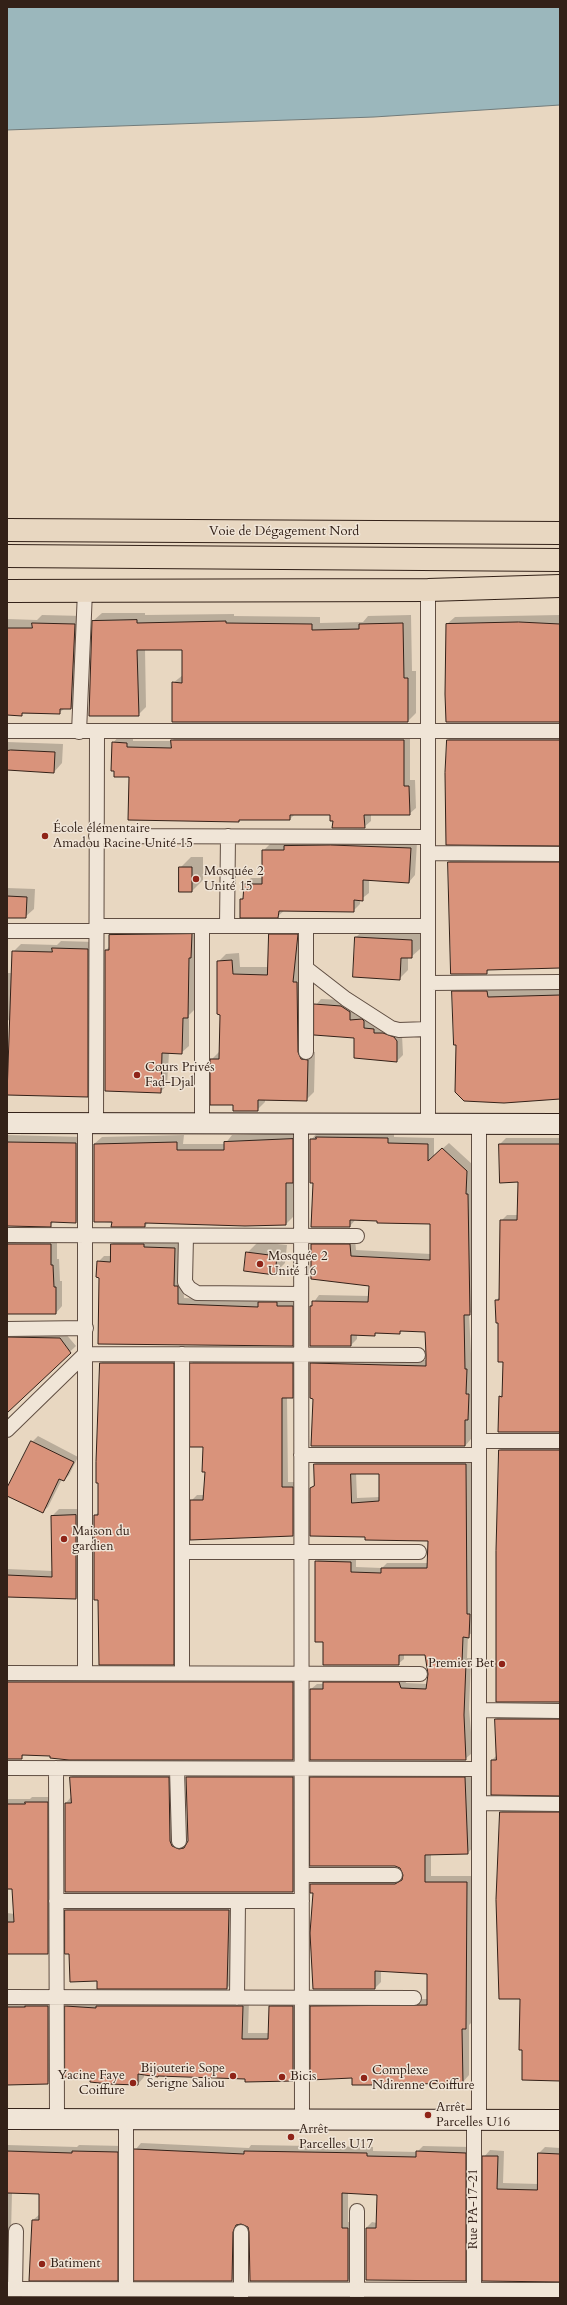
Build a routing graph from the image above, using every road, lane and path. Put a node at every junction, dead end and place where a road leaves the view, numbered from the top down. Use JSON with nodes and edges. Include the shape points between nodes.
{"nodes":[{"id":1,"x":7,"y":530,"type":"edge"},
{"id":2,"x":560,"y":534,"type":"edge"},
{"id":3,"x":7,"y":556,"type":"edge"},
{"id":4,"x":560,"y":560,"type":"edge"},
{"id":5,"x":560,"y":586,"type":"edge"},
{"id":6,"x":428,"y":590,"type":"junction"},
{"id":7,"x":7,"y":591,"type":"edge"},
{"id":8,"x":85,"y":591,"type":"junction"},
{"id":9,"x":7,"y":731,"type":"edge"},
{"id":10,"x":560,"y":731,"type":"edge"},
{"id":11,"x":79,"y":732,"type":"junction"},
{"id":12,"x":96,"y":732,"type":"junction"},
{"id":13,"x":428,"y":732,"type":"junction"},
{"id":14,"x":96,"y":836,"type":"junction"},
{"id":15,"x":228,"y":836,"type":"junction"},
{"id":16,"x":428,"y":837,"type":"junction"},
{"id":17,"x":428,"y":853,"type":"junction"},
{"id":18,"x":560,"y":854,"type":"edge"},
{"id":19,"x":202,"y":926,"type":"junction"},
{"id":20,"x":228,"y":926,"type":"junction"},
{"id":21,"x":306,"y":926,"type":"junction"},
{"id":22,"x":428,"y":926,"type":"junction"},
{"id":23,"x":96,"y":928,"type":"junction"},
{"id":24,"x":7,"y":931,"type":"edge"},
{"id":25,"x":306,"y":968,"type":"junction"},
{"id":26,"x":560,"y":982,"type":"edge"},
{"id":27,"x":428,"y":983,"type":"junction"},
{"id":28,"x":428,"y":1029,"type":"junction"},
{"id":29,"x":306,"y":1052,"type":"dead end"},
{"id":30,"x":7,"y":1123,"type":"edge"},
{"id":31,"x":91,"y":1123,"type":"junction"},
{"id":32,"x":202,"y":1123,"type":"junction"},
{"id":33,"x":301,"y":1124,"type":"junction"},
{"id":34,"x":428,"y":1124,"type":"junction"},
{"id":35,"x":479,"y":1124,"type":"junction"},
{"id":36,"x":560,"y":1124,"type":"edge"},
{"id":37,"x":7,"y":1235,"type":"edge"},
{"id":38,"x":86,"y":1235,"type":"junction"},
{"id":39,"x":186,"y":1236,"type":"junction"},
{"id":40,"x":301,"y":1236,"type":"junction"},
{"id":41,"x":357,"y":1236,"type":"dead end"},
{"id":42,"x":301,"y":1294,"type":"junction"},
{"id":43,"x":86,"y":1328,"type":"junction"},
{"id":44,"x":7,"y":1329,"type":"edge"},
{"id":45,"x":85,"y":1354,"type":"junction"},
{"id":46,"x":182,"y":1354,"type":"junction"},
{"id":47,"x":301,"y":1355,"type":"junction"},
{"id":48,"x":418,"y":1355,"type":"dead end"},
{"id":49,"x":7,"y":1430,"type":"edge"},
{"id":50,"x":479,"y":1441,"type":"junction"},
{"id":51,"x":560,"y":1441,"type":"edge"},
{"id":52,"x":302,"y":1455,"type":"junction"},
{"id":53,"x":479,"y":1455,"type":"junction"},
{"id":54,"x":182,"y":1552,"type":"junction"},
{"id":55,"x":302,"y":1552,"type":"junction"},
{"id":56,"x":419,"y":1552,"type":"dead end"},
{"id":57,"x":7,"y":1673,"type":"edge"},
{"id":58,"x":85,"y":1673,"type":"junction"},
{"id":59,"x":182,"y":1673,"type":"junction"},
{"id":60,"x":302,"y":1674,"type":"junction"},
{"id":61,"x":420,"y":1674,"type":"dead end"},
{"id":62,"x":479,"y":1710,"type":"junction"},
{"id":63,"x":560,"y":1711,"type":"edge"},
{"id":64,"x":7,"y":1768,"type":"edge"},
{"id":65,"x":56,"y":1768,"type":"junction"},
{"id":66,"x":177,"y":1769,"type":"junction"},
{"id":67,"x":302,"y":1769,"type":"junction"},
{"id":68,"x":479,"y":1769,"type":"junction"},
{"id":69,"x":479,"y":1803,"type":"junction"},
{"id":70,"x":560,"y":1804,"type":"edge"},
{"id":71,"x":180,"y":1841,"type":"dead end"},
{"id":72,"x":302,"y":1875,"type":"junction"},
{"id":73,"x":395,"y":1875,"type":"dead end"},
{"id":74,"x":56,"y":1901,"type":"junction"},
{"id":75,"x":238,"y":1901,"type":"junction"},
{"id":76,"x":302,"y":1901,"type":"junction"},
{"id":77,"x":7,"y":1997,"type":"edge"},
{"id":78,"x":56,"y":1998,"type":"junction"},
{"id":79,"x":237,"y":1998,"type":"junction"},
{"id":80,"x":302,"y":1998,"type":"junction"},
{"id":81,"x":414,"y":1998,"type":"dead end"},
{"id":82,"x":7,"y":2119,"type":"edge"},
{"id":83,"x":57,"y":2119,"type":"junction"},
{"id":84,"x":126,"y":2119,"type":"junction"},
{"id":85,"x":302,"y":2120,"type":"junction"},
{"id":86,"x":477,"y":2120,"type":"junction"},
{"id":87,"x":560,"y":2120,"type":"edge"},
{"id":88,"x":357,"y":2211,"type":"dead end"},
{"id":89,"x":16,"y":2231,"type":"dead end"},
{"id":90,"x":241,"y":2232,"type":"dead end"},
{"id":91,"x":11,"y":2289,"type":"edge"},
{"id":92,"x":126,"y":2289,"type":"junction"},
{"id":93,"x":560,"y":2290,"type":"edge"},
{"id":94,"x":60,"y":2293,"type":"edge"},
{"id":95,"x":241,"y":2294,"type":"edge"},
{"id":96,"x":357,"y":2294,"type":"edge"},
{"id":97,"x":474,"y":2294,"type":"edge"}],
"edges":[{"from":1,"to":2,"type":"main road","name":"Voie de Dégagement Nord"},
{"from":3,"to":4,"type":"main road","name":"Voie de Dégagement Nord"},
{"from":5,"to":6,"type":"main road"},
{"from":6,"to":8,"type":"main road"},
{"from":6,"to":13,"type":"street"},
{"from":7,"to":8,"type":"main road"},
{"from":8,"to":11,"type":"street"},
{"from":9,"to":11,"type":"street"},
{"from":10,"to":13,"type":"street"},
{"from":11,"to":12,"type":"street"},
{"from":12,"to":13,"type":"street"},
{"from":12,"to":14,"type":"street"},
{"from":13,"to":16,"type":"street"},
{"from":14,"to":15,"type":"street"},
{"from":14,"to":23,"type":"street"},
{"from":15,"to":16,"type":"street"},
{"from":15,"to":20,"type":"street"},
{"from":16,"to":17,"type":"street"},
{"from":17,"to":18,"type":"street"},
{"from":17,"to":22,"type":"street"},
{"from":19,"to":20,"type":"street"},
{"from":19,"to":23,"type":"street"},
{"from":19,"to":32,"type":"street"},
{"from":20,"to":21,"type":"street"},
{"from":21,"to":22,"type":"street"},
{"from":21,"to":25,"type":"street"},
{"from":22,"to":27,"type":"street"},
{"from":23,"to":24,"type":"street"},
{"from":23,"to":31,"type":"street"},
{"from":25,"to":28,"type":"street","via":[[390,1028]]},
{"from":25,"to":29,"type":"street"},
{"from":26,"to":27,"type":"street"},
{"from":27,"to":28,"type":"street"},
{"from":28,"to":34,"type":"street"},
{"from":30,"to":31,"type":"street"},
{"from":31,"to":32,"type":"street"},
{"from":31,"to":38,"type":"street"},
{"from":32,"to":33,"type":"street"},
{"from":33,"to":34,"type":"street"},
{"from":33,"to":40,"type":"street"},
{"from":34,"to":35,"type":"street"},
{"from":35,"to":36,"type":"street"},
{"from":35,"to":50,"type":"street","name":"Rue PA-17-21"},
{"from":37,"to":38,"type":"street"},
{"from":38,"to":39,"type":"street"},
{"from":38,"to":43,"type":"street"},
{"from":39,"to":40,"type":"street"},
{"from":39,"to":42,"type":"street","via":[[185,1282],[197,1293]]},
{"from":40,"to":41,"type":"street"},
{"from":40,"to":42,"type":"street"},
{"from":42,"to":47,"type":"street"},
{"from":43,"to":44,"type":"street"},
{"from":43,"to":45,"type":"street"},
{"from":45,"to":46,"type":"street"},
{"from":45,"to":49,"type":"street"},
{"from":45,"to":58,"type":"street"},
{"from":46,"to":47,"type":"street"},
{"from":46,"to":54,"type":"street"},
{"from":47,"to":48,"type":"street"},
{"from":47,"to":52,"type":"street"},
{"from":50,"to":51,"type":"street"},
{"from":50,"to":53,"type":"street","name":"Rue PA-17-21"},
{"from":52,"to":53,"type":"street"},
{"from":52,"to":55,"type":"street"},
{"from":53,"to":62,"type":"street","name":"Rue PA-17-21"},
{"from":54,"to":55,"type":"street"},
{"from":54,"to":59,"type":"street"},
{"from":55,"to":56,"type":"street"},
{"from":55,"to":60,"type":"street"},
{"from":57,"to":58,"type":"street"},
{"from":58,"to":59,"type":"street"},
{"from":59,"to":60,"type":"street"},
{"from":60,"to":61,"type":"street"},
{"from":60,"to":67,"type":"street"},
{"from":62,"to":63,"type":"street"},
{"from":62,"to":68,"type":"street","name":"Rue PA-17-21"},
{"from":64,"to":65,"type":"street"},
{"from":65,"to":66,"type":"street"},
{"from":65,"to":74,"type":"street"},
{"from":66,"to":67,"type":"street"},
{"from":66,"to":71,"type":"street"},
{"from":67,"to":68,"type":"street"},
{"from":67,"to":72,"type":"street"},
{"from":68,"to":69,"type":"street","name":"Rue PA-17-21"},
{"from":69,"to":70,"type":"street"},
{"from":69,"to":86,"type":"street","name":"Rue PA-17-21"},
{"from":72,"to":73,"type":"street"},
{"from":72,"to":76,"type":"street"},
{"from":74,"to":75,"type":"street"},
{"from":74,"to":78,"type":"street"},
{"from":75,"to":76,"type":"street"},
{"from":75,"to":79,"type":"street"},
{"from":76,"to":80,"type":"street"},
{"from":77,"to":78,"type":"street"},
{"from":78,"to":79,"type":"street"},
{"from":78,"to":83,"type":"street"},
{"from":79,"to":80,"type":"street"},
{"from":80,"to":81,"type":"street"},
{"from":80,"to":85,"type":"street"},
{"from":82,"to":83,"type":"street"},
{"from":83,"to":84,"type":"street"},
{"from":84,"to":85,"type":"street"},
{"from":84,"to":92,"type":"street"},
{"from":85,"to":86,"type":"street"},
{"from":86,"to":87,"type":"street"},
{"from":86,"to":97,"type":"street","name":"Rue PA-17-21"},
{"from":88,"to":96,"type":"street"},
{"from":89,"to":91,"type":"street"},
{"from":90,"to":95,"type":"street"},
{"from":91,"to":94,"type":"street"},
{"from":92,"to":94,"type":"street"},
{"from":92,"to":95,"type":"street"},
{"from":93,"to":97,"type":"street"},
{"from":95,"to":96,"type":"street"},
{"from":96,"to":97,"type":"street"}]}
